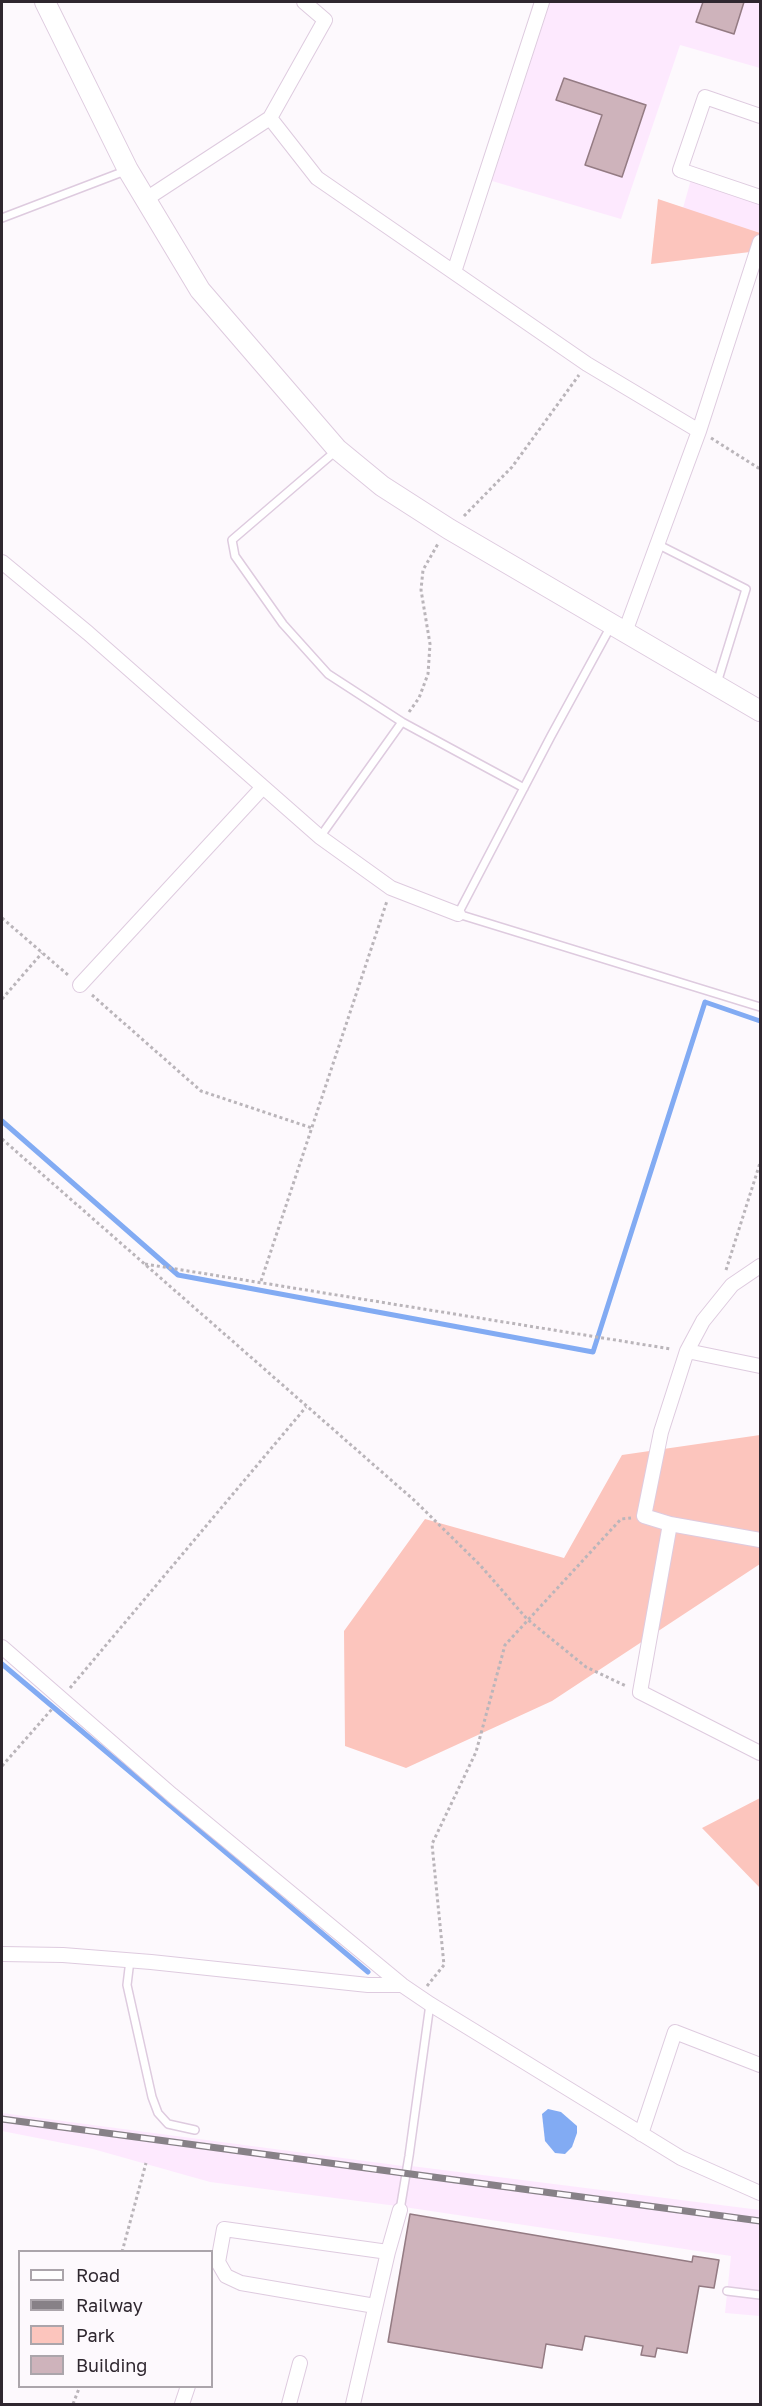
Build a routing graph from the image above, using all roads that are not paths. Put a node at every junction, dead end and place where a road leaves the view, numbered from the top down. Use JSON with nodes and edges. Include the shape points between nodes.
{"nodes":[{"id":1,"x":45,"y":2,"type":"edge"},
{"id":2,"x":303,"y":2,"type":"edge"},
{"id":3,"x":542,"y":2,"type":"edge"},
{"id":4,"x":760,"y":116,"type":"edge"},
{"id":5,"x":270,"y":118,"type":"junction"},
{"id":6,"x":128,"y":170,"type":"junction"},
{"id":7,"x":760,"y":197,"type":"edge"},
{"id":8,"x":146,"y":199,"type":"junction"},
{"id":9,"x":2,"y":218,"type":"edge"},
{"id":10,"x":760,"y":242,"type":"edge"},
{"id":11,"x":454,"y":272,"type":"junction"},
{"id":12,"x":699,"y":431,"type":"junction"},
{"id":13,"x":337,"y":449,"type":"junction"},
{"id":14,"x":657,"y":544,"type":"junction"},
{"id":15,"x":2,"y":562,"type":"edge"},
{"id":16,"x":618,"y":628,"type":"junction"},
{"id":17,"x":717,"y":686,"type":"junction"},
{"id":18,"x":760,"y":711,"type":"edge"},
{"id":19,"x":402,"y":722,"type":"junction"},
{"id":20,"x":263,"y":786,"type":"junction"},
{"id":21,"x":524,"y":788,"type":"junction"},
{"id":22,"x":320,"y":837,"type":"junction"},
{"id":23,"x":458,"y":914,"type":"junction"},
{"id":24,"x":80,"y":985,"type":"road end"},
{"id":25,"x":760,"y":1007,"type":"edge"},
{"id":26,"x":760,"y":1266,"type":"edge"},
{"id":27,"x":687,"y":1352,"type":"junction"},
{"id":28,"x":760,"y":1366,"type":"edge"},
{"id":29,"x":670,"y":1524,"type":"junction"},
{"id":30,"x":760,"y":1540,"type":"edge"},
{"id":31,"x":2,"y":1647,"type":"edge"},
{"id":32,"x":760,"y":1753,"type":"edge"},
{"id":33,"x":2,"y":1954,"type":"edge"},
{"id":34,"x":130,"y":1960,"type":"junction"},
{"id":35,"x":402,"y":1985,"type":"junction"},
{"id":36,"x":424,"y":2000,"type":"junction"},
{"id":37,"x":760,"y":2065,"type":"edge"},
{"id":38,"x":195,"y":2130,"type":"dead end"},
{"id":39,"x":641,"y":2134,"type":"junction"},
{"id":40,"x":760,"y":2193,"type":"edge"},
{"id":41,"x":399,"y":2210,"type":"joint"},
{"id":42,"x":388,"y":2252,"type":"junction"},
{"id":43,"x":728,"y":2291,"type":"dead end"},
{"id":44,"x":760,"y":2295,"type":"edge"},
{"id":45,"x":375,"y":2306,"type":"junction"},
{"id":46,"x":300,"y":2362,"type":"dead end"},
{"id":47,"x":187,"y":2388,"type":"edge"},
{"id":48,"x":182,"y":2404,"type":"edge"},
{"id":49,"x":289,"y":2404,"type":"edge"},
{"id":50,"x":353,"y":2404,"type":"edge"}],
"edges":[{"from":1,"to":6,"type":"street"},
{"from":2,"to":5,"type":"street","via":[[326,20]]},
{"from":3,"to":11,"type":"street"},
{"from":4,"to":7,"type":"street","via":[[705,97],[680,170]]},
{"from":5,"to":8,"type":"street"},
{"from":5,"to":11,"type":"street","via":[[317,178]]},
{"from":6,"to":8,"type":"street"},
{"from":6,"to":9,"type":"lane"},
{"from":8,"to":13,"type":"street","via":[[200,290]]},
{"from":10,"to":12,"type":"street"},
{"from":11,"to":12,"type":"street","via":[[587,364]]},
{"from":12,"to":14,"type":"street"},
{"from":13,"to":16,"type":"street","via":[[392,493]]},
{"from":13,"to":19,"type":"lane","via":[[231,540],[235,556],[283,624],[328,674]]},
{"from":14,"to":16,"type":"street"},
{"from":14,"to":17,"type":"lane","via":[[746,589]]},
{"from":15,"to":20,"type":"street"},
{"from":16,"to":17,"type":"street"},
{"from":16,"to":21,"type":"lane"},
{"from":17,"to":18,"type":"street"},
{"from":19,"to":21,"type":"lane"},
{"from":19,"to":22,"type":"lane"},
{"from":20,"to":22,"type":"street"},
{"from":20,"to":24,"type":"street"},
{"from":21,"to":23,"type":"lane"},
{"from":22,"to":23,"type":"street","via":[[391,888]]},
{"from":23,"to":25,"type":"lane"},
{"from":26,"to":27,"type":"street","via":[[732,1286],[703,1321]]},
{"from":27,"to":28,"type":"street"},
{"from":27,"to":29,"type":"street","via":[[661,1432],[644,1516]]},
{"from":29,"to":30,"type":"street"},
{"from":29,"to":32,"type":"street","via":[[640,1692]]},
{"from":31,"to":35,"type":"street","via":[[172,1795]]},
{"from":33,"to":34,"type":"street"},
{"from":34,"to":35,"type":"street","via":[[368,1985]]},
{"from":34,"to":38,"type":"lane","via":[[127,1985],[158,2113],[168,2124]]},
{"from":35,"to":36,"type":"street"},
{"from":36,"to":39,"type":"street"},
{"from":36,"to":41,"type":"lane","via":[[410,2156]]},
{"from":37,"to":39,"type":"street","via":[[675,2032]]},
{"from":39,"to":40,"type":"street","via":[[681,2158]]},
{"from":41,"to":42,"type":"street"},
{"from":42,"to":45,"type":"street"},
{"from":42,"to":45,"type":"street","via":[[224,2229],[218,2262],[226,2276],[241,2283]]},
{"from":43,"to":44,"type":"lane"},
{"from":45,"to":50,"type":"street"},
{"from":46,"to":49,"type":"street"},
{"from":47,"to":48,"type":"street"}]}
